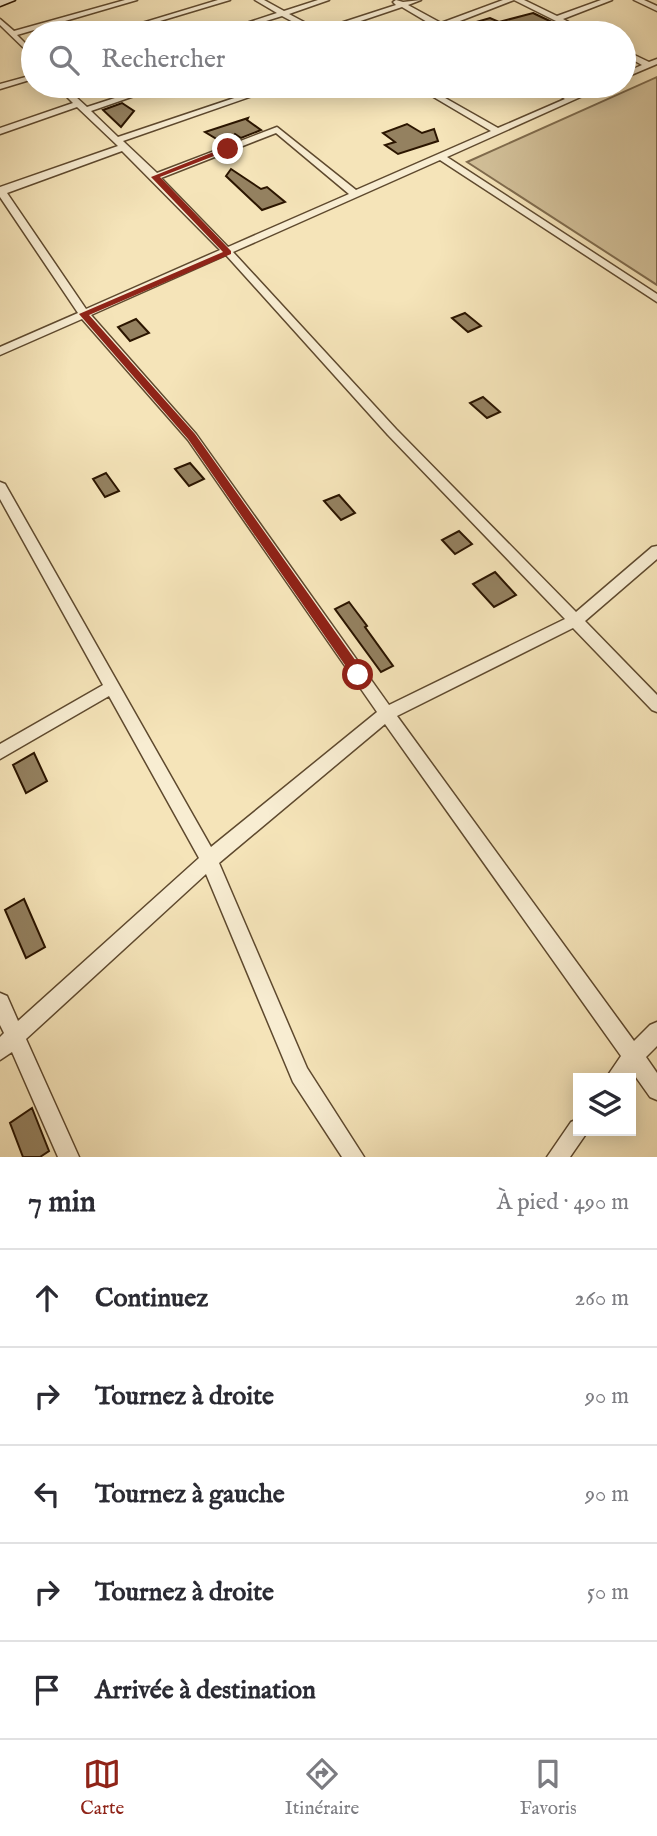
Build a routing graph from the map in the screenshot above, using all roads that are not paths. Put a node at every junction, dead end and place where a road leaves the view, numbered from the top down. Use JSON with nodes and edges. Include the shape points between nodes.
{"nodes":[{"id":1,"x":10,"y":0,"type":"edge"},
{"id":2,"x":133,"y":0,"type":"edge"},
{"id":3,"x":226,"y":0,"type":"edge"},
{"id":4,"x":259,"y":0,"type":"edge"},
{"id":5,"x":325,"y":0,"type":"edge"},
{"id":6,"x":392,"y":0,"type":"edge"},
{"id":7,"x":417,"y":0,"type":"edge"},
{"id":8,"x":510,"y":0,"type":"edge"},
{"id":9,"x":518,"y":0,"type":"edge"},
{"id":10,"x":608,"y":0,"type":"edge"},
{"id":11,"x":638,"y":0,"type":"edge"},
{"id":12,"x":0,"y":3,"type":"edge"},
{"id":13,"x":402,"y":5,"type":"junction"},
{"id":14,"x":657,"y":9,"type":"edge"},
{"id":15,"x":283,"y":14,"type":"junction"},
{"id":16,"x":556,"y":19,"type":"junction"},
{"id":17,"x":0,"y":21,"type":"edge"},
{"id":18,"x":66,"y":21,"type":"edge"},
{"id":19,"x":154,"y":21,"type":"edge"},
{"id":20,"x":260,"y":21,"type":"edge"},
{"id":21,"x":296,"y":21,"type":"edge"},
{"id":22,"x":354,"y":21,"type":"edge"},
{"id":23,"x":432,"y":21,"type":"edge"},
{"id":24,"x":455,"y":21,"type":"edge"},
{"id":25,"x":560,"y":21,"type":"edge"},
{"id":26,"x":21,"y":35,"type":"edge"},
{"id":27,"x":11,"y":38,"type":"junction"},
{"id":28,"x":21,"y":46,"type":"edge"},
{"id":29,"x":636,"y":57,"type":"edge"},
{"id":30,"x":653,"y":63,"type":"edge"},
{"id":31,"x":636,"y":71,"type":"edge"},
{"id":32,"x":21,"y":81,"type":"edge"},
{"id":33,"x":0,"y":87,"type":"edge"},
{"id":34,"x":71,"y":98,"type":"edge"},
{"id":35,"x":116,"y":98,"type":"edge"},
{"id":36,"x":245,"y":98,"type":"edge"},
{"id":37,"x":441,"y":98,"type":"edge"},
{"id":38,"x":572,"y":99,"type":"edge"},
{"id":39,"x":80,"y":108,"type":"junction"},
{"id":40,"x":459,"y":108,"type":"junction"},
{"id":41,"x":0,"y":131,"type":"edge"},
{"id":42,"x":497,"y":131,"type":"junction"},
{"id":43,"x":121,"y":144,"type":"junction"},
{"id":44,"x":465,"y":146,"type":"junction"},
{"id":45,"x":441,"y":157,"type":"junction"},
{"id":46,"x":468,"y":174,"type":"junction"},
{"id":47,"x":155,"y":177,"type":"junction"},
{"id":48,"x":0,"y":191,"type":"edge"},
{"id":49,"x":356,"y":195,"type":"junction"},
{"id":50,"x":228,"y":252,"type":"junction"},
{"id":51,"x":657,"y":299,"type":"edge"},
{"id":52,"x":84,"y":314,"type":"junction"},
{"id":53,"x":0,"y":351,"type":"edge"},
{"id":54,"x":0,"y":487,"type":"edge"},
{"id":55,"x":657,"y":551,"type":"edge"},
{"id":56,"x":575,"y":621,"type":"junction"},
{"id":57,"x":112,"y":687,"type":"junction"},
{"id":58,"x":657,"y":705,"type":"edge"},
{"id":59,"x":386,"y":714,"type":"junction"},
{"id":60,"x":0,"y":752,"type":"edge"},
{"id":61,"x":209,"y":859,"type":"junction"},
{"id":62,"x":0,"y":1003,"type":"edge"},
{"id":63,"x":657,"y":1032,"type":"edge"},
{"id":64,"x":7,"y":1045,"type":"edge"},
{"id":65,"x":633,"y":1056,"type":"junction"},
{"id":66,"x":620,"y":1073,"type":"edge"},
{"id":67,"x":657,"y":1090,"type":"edge"},
{"id":68,"x":573,"y":1136,"type":"edge"},
{"id":69,"x":69,"y":1157,"type":"edge"},
{"id":70,"x":355,"y":1157,"type":"edge"},
{"id":71,"x":557,"y":1157,"type":"edge"}],
"edges":[{"from":1,"to":12,"type":"street"},
{"from":2,"to":18,"type":"street"},
{"from":3,"to":19,"type":"street"},
{"from":4,"to":15,"type":"street"},
{"from":5,"to":15,"type":"street"},
{"from":6,"to":13,"type":"street"},
{"from":7,"to":13,"type":"street"},
{"from":8,"to":24,"type":"street"},
{"from":9,"to":16,"type":"street"},
{"from":10,"to":16,"type":"street"},
{"from":11,"to":14,"type":"street"},
{"from":13,"to":22,"type":"street"},
{"from":13,"to":23,"type":"street"},
{"from":15,"to":20,"type":"street"},
{"from":15,"to":21,"type":"street"},
{"from":16,"to":25,"type":"street"},
{"from":17,"to":27,"type":"street"},
{"from":26,"to":27,"type":"street"},
{"from":27,"to":28,"type":"street"},
{"from":29,"to":30,"type":"street"},
{"from":30,"to":31,"type":"street"},
{"from":32,"to":33,"type":"street"},
{"from":34,"to":39,"type":"street"},
{"from":35,"to":39,"type":"street"},
{"from":36,"to":43,"type":"street"},
{"from":37,"to":40,"type":"street"},
{"from":38,"to":42,"type":"street"},
{"from":39,"to":41,"type":"street"},
{"from":39,"to":43,"type":"street"},
{"from":40,"to":42,"type":"street"},
{"from":40,"to":44,"type":"street","via":[[474,127]]},
{"from":42,"to":44,"type":"street"},
{"from":43,"to":47,"type":"street"},
{"from":43,"to":48,"type":"street"},
{"from":44,"to":45,"type":"street"},
{"from":44,"to":46,"type":"street","via":[[458,158]]},
{"from":45,"to":46,"type":"street"},
{"from":45,"to":49,"type":"street"},
{"from":46,"to":51,"type":"street"},
{"from":47,"to":49,"type":"street","via":[[277,130]]},
{"from":47,"to":50,"type":"street"},
{"from":48,"to":52,"type":"street"},
{"from":49,"to":50,"type":"street"},
{"from":50,"to":52,"type":"street"},
{"from":50,"to":56,"type":"street","via":[[392,432]]},
{"from":52,"to":53,"type":"street"},
{"from":52,"to":59,"type":"street","via":[[192,437]]},
{"from":54,"to":57,"type":"street"},
{"from":55,"to":56,"type":"street"},
{"from":56,"to":58,"type":"street"},
{"from":56,"to":59,"type":"street"},
{"from":57,"to":60,"type":"street"},
{"from":57,"to":61,"type":"street"},
{"from":59,"to":61,"type":"street"},
{"from":59,"to":65,"type":"street"},
{"from":61,"to":64,"type":"street"},
{"from":61,"to":70,"type":"street","via":[[300,1074]]},
{"from":62,"to":64,"type":"street"},
{"from":63,"to":65,"type":"street"},
{"from":64,"to":69,"type":"street"},
{"from":65,"to":66,"type":"street"},
{"from":65,"to":67,"type":"street"},
{"from":68,"to":71,"type":"street"}]}
